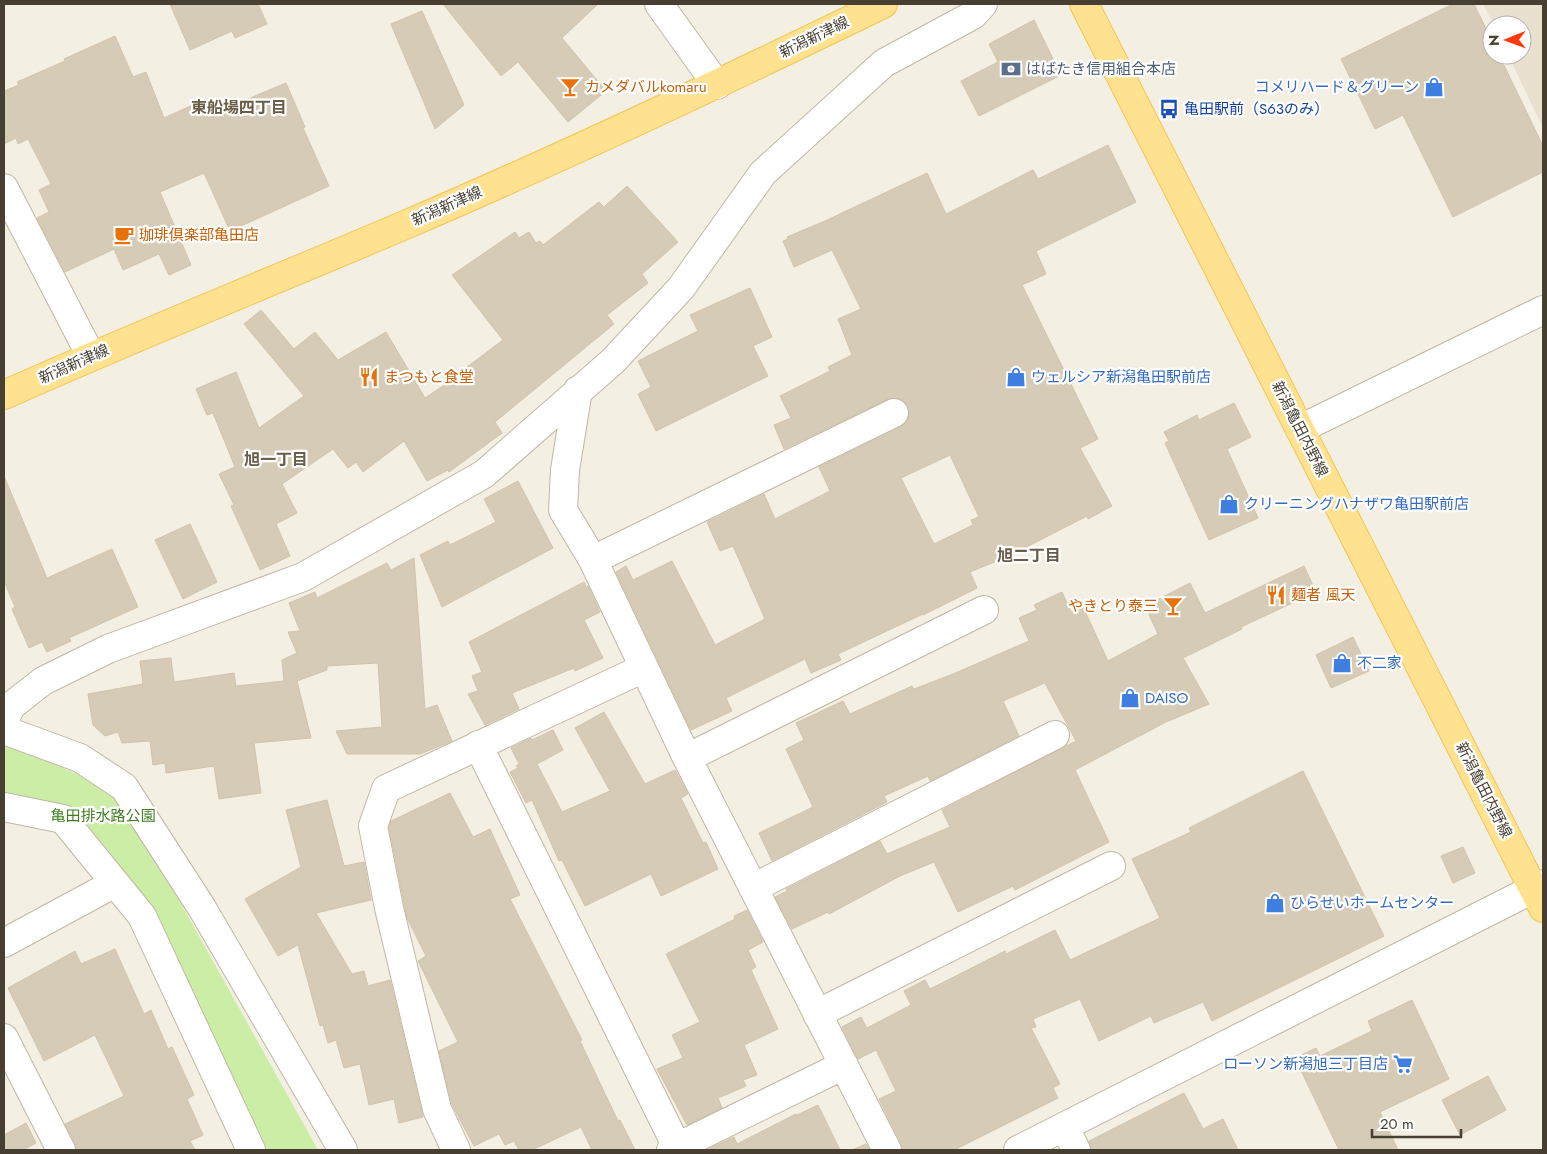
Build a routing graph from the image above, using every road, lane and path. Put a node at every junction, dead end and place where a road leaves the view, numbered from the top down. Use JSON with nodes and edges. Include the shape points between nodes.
{"nodes":[{"id":1,"x":659,"y":4,"type":"edge"},
{"id":2,"x":883,"y":4,"type":"edge"},
{"id":3,"x":983,"y":4,"type":"edge"},
{"id":4,"x":1084,"y":4,"type":"edge"},
{"id":5,"x":717,"y":85,"type":"junction"},
{"id":6,"x":4,"y":188,"type":"edge"},
{"id":7,"x":1543,"y":310,"type":"edge"},
{"id":8,"x":91,"y":356,"type":"junction"},
{"id":9,"x":578,"y":390,"type":"junction"},
{"id":10,"x":4,"y":395,"type":"edge"},
{"id":11,"x":894,"y":413,"type":"dead end"},
{"id":12,"x":1300,"y":428,"type":"junction"},
{"id":13,"x":593,"y":560,"type":"junction"},
{"id":14,"x":984,"y":610,"type":"dead end"},
{"id":15,"x":644,"y":668,"type":"junction"},
{"id":16,"x":4,"y":721,"type":"edge"},
{"id":17,"x":4,"y":730,"type":"edge"},
{"id":18,"x":1054,"y":735,"type":"dead end"},
{"id":19,"x":478,"y":745,"type":"junction"},
{"id":20,"x":687,"y":758,"type":"junction"},
{"id":21,"x":4,"y":807,"type":"edge"},
{"id":22,"x":1111,"y":866,"type":"dead end"},
{"id":23,"x":115,"y":884,"type":"junction"},
{"id":24,"x":753,"y":888,"type":"junction"},
{"id":25,"x":1540,"y":893,"type":"edge"},
{"id":26,"x":4,"y":943,"type":"edge"},
{"id":27,"x":817,"y":1014,"type":"junction"},
{"id":28,"x":4,"y":1038,"type":"edge"},
{"id":29,"x":844,"y":1064,"type":"junction"},
{"id":30,"x":1070,"y":1139,"type":"edge"},
{"id":31,"x":674,"y":1148,"type":"edge"},
{"id":32,"x":61,"y":1150,"type":"edge"},
{"id":33,"x":251,"y":1150,"type":"edge"},
{"id":34,"x":343,"y":1150,"type":"edge"},
{"id":35,"x":456,"y":1150,"type":"edge"},
{"id":36,"x":887,"y":1150,"type":"edge"},
{"id":37,"x":1018,"y":1150,"type":"edge"}],
"edges":[{"from":1,"to":5,"type":"street"},
{"from":2,"to":5,"type":"main road","name":"新潟新津線"},
{"from":3,"to":9,"type":"street","via":[[973,15],[884,63],[763,173],[681,288],[613,361]]},
{"from":4,"to":12,"type":"main road","name":"新潟亀田内野線"},
{"from":5,"to":8,"type":"main road","name":"新潟新津線","via":[[406,224]]},
{"from":6,"to":8,"type":"street"},
{"from":7,"to":12,"type":"street"},
{"from":8,"to":10,"type":"main road","name":"新潟新津線"},
{"from":9,"to":13,"type":"street","via":[[565,470],[563,510]]},
{"from":9,"to":16,"type":"street","via":[[476,479],[303,577],[108,649],[43,681],[11,706]]},
{"from":11,"to":13,"type":"street"},
{"from":12,"to":25,"type":"main road","name":"新潟亀田内野線"},
{"from":13,"to":15,"type":"street"},
{"from":14,"to":20,"type":"street"},
{"from":15,"to":19,"type":"street"},
{"from":15,"to":20,"type":"street"},
{"from":17,"to":34,"type":"street","via":[[80,758],[124,787],[202,908]]},
{"from":18,"to":24,"type":"street"},
{"from":19,"to":31,"type":"street"},
{"from":19,"to":35,"type":"street","via":[[386,789],[373,826],[389,908],[438,1109]]},
{"from":20,"to":24,"type":"street"},
{"from":21,"to":23,"type":"street","via":[[63,819]]},
{"from":22,"to":27,"type":"street"},
{"from":23,"to":26,"type":"street"},
{"from":23,"to":33,"type":"street","via":[[142,916]]},
{"from":24,"to":27,"type":"street"},
{"from":25,"to":30,"type":"street"},
{"from":27,"to":29,"type":"street"},
{"from":28,"to":32,"type":"street"},
{"from":29,"to":31,"type":"street"},
{"from":29,"to":36,"type":"street"},
{"from":30,"to":37,"type":"street"}]}
